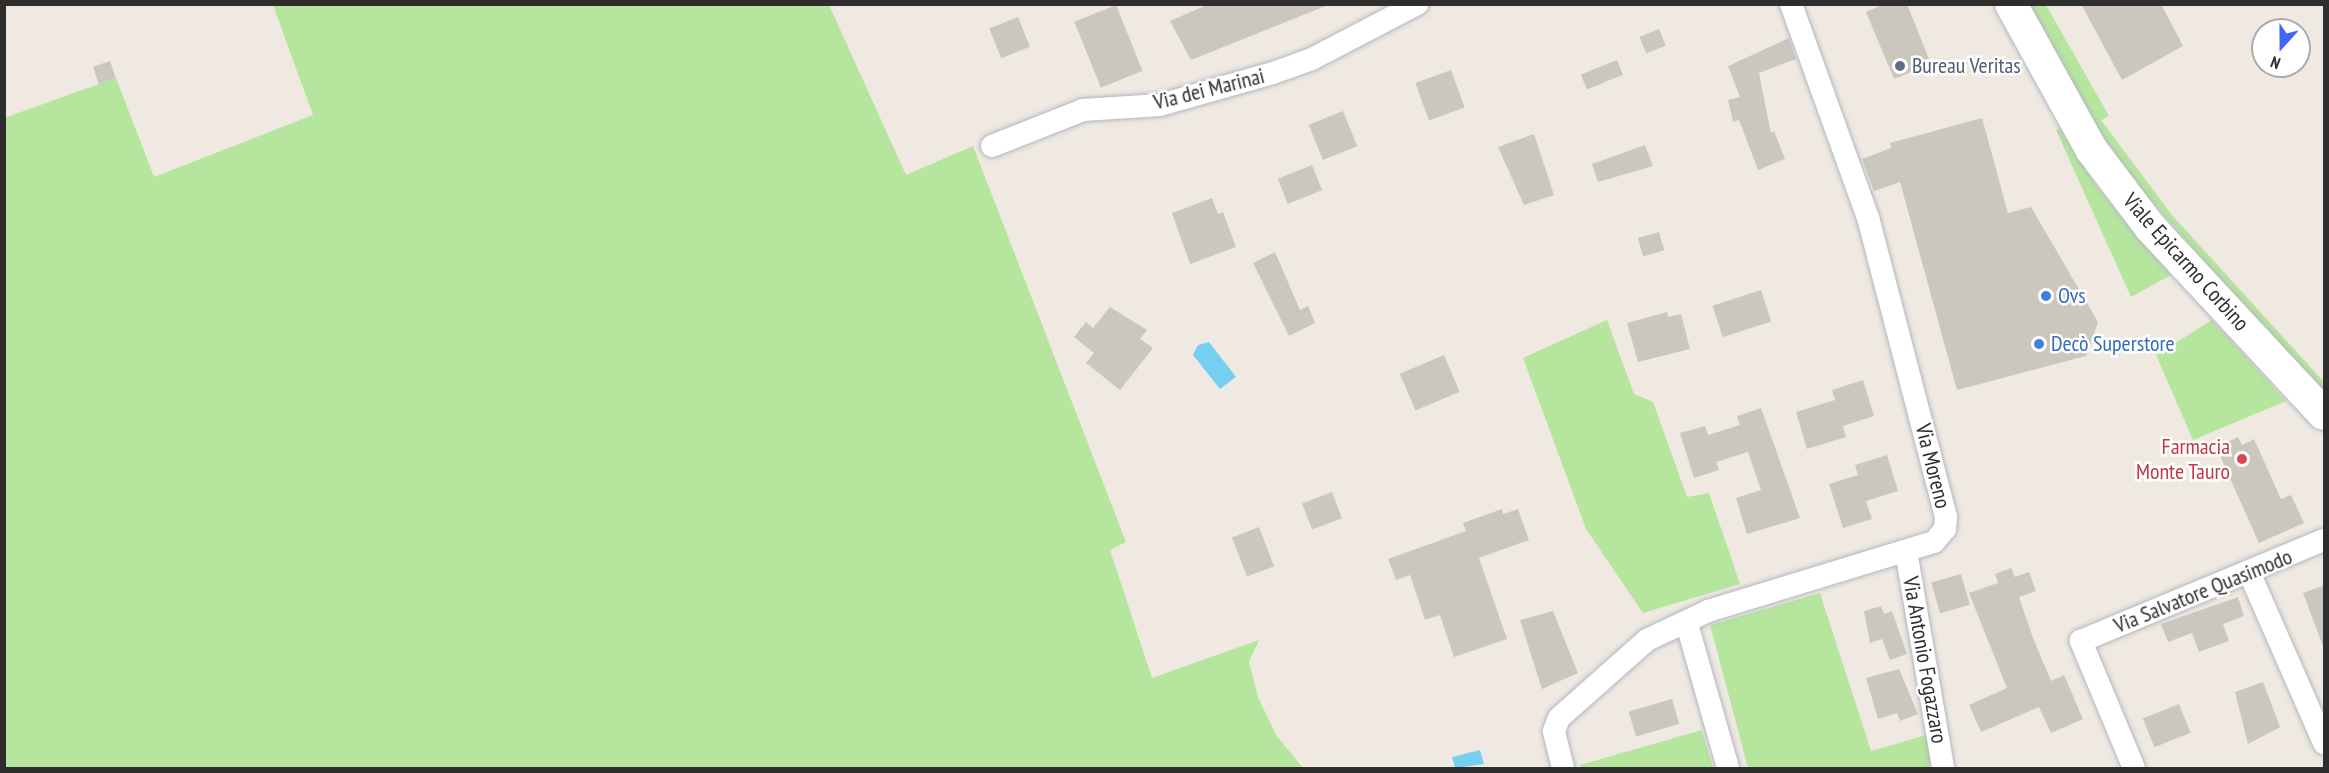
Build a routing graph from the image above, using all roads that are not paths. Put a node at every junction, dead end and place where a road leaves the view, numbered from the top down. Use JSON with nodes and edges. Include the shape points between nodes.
{"nodes":[{"id":1,"x":1417,"y":4,"type":"edge"},
{"id":2,"x":1791,"y":4,"type":"edge"},
{"id":3,"x":2011,"y":4,"type":"edge"},
{"id":4,"x":992,"y":146,"type":"dead end"},
{"id":5,"x":2325,"y":414,"type":"edge"},
{"id":6,"x":2325,"y":540,"type":"edge"},
{"id":7,"x":1906,"y":551,"type":"junction"},
{"id":8,"x":2249,"y":572,"type":"junction"},
{"id":9,"x":1687,"y":624,"type":"junction"},
{"id":10,"x":2325,"y":743,"type":"edge"},
{"id":11,"x":1563,"y":768,"type":"edge"},
{"id":12,"x":1728,"y":768,"type":"edge"},
{"id":13,"x":1943,"y":768,"type":"edge"},
{"id":14,"x":2134,"y":768,"type":"edge"}],
"edges":[{"from":1,"to":4,"type":"street","name":"Via dei Marinai","via":[[1312,59],[1160,105],[1083,110]]},
{"from":2,"to":7,"type":"street","name":"Via Moreno","via":[[1868,218],[1947,517],[1940,538]]},
{"from":3,"to":5,"type":"main road","name":"Viale Epicarmo Corbino","via":[[2091,148],[2150,228]]},
{"from":6,"to":8,"type":"street","name":"Via Salvatore Quasimodo"},
{"from":7,"to":9,"type":"street","name":"Via Moreno","via":[[1708,611]]},
{"from":7,"to":13,"type":"street","name":"Via Antonio Fogazzaro"},
{"from":8,"to":10,"type":"street"},
{"from":8,"to":14,"type":"street","name":"Via Salvatore Quasimodo","via":[[2081,641]]},
{"from":9,"to":11,"type":"street","name":"Via Moreno","via":[[1647,640],[1559,718],[1554,731]]},
{"from":9,"to":12,"type":"street"}]}
